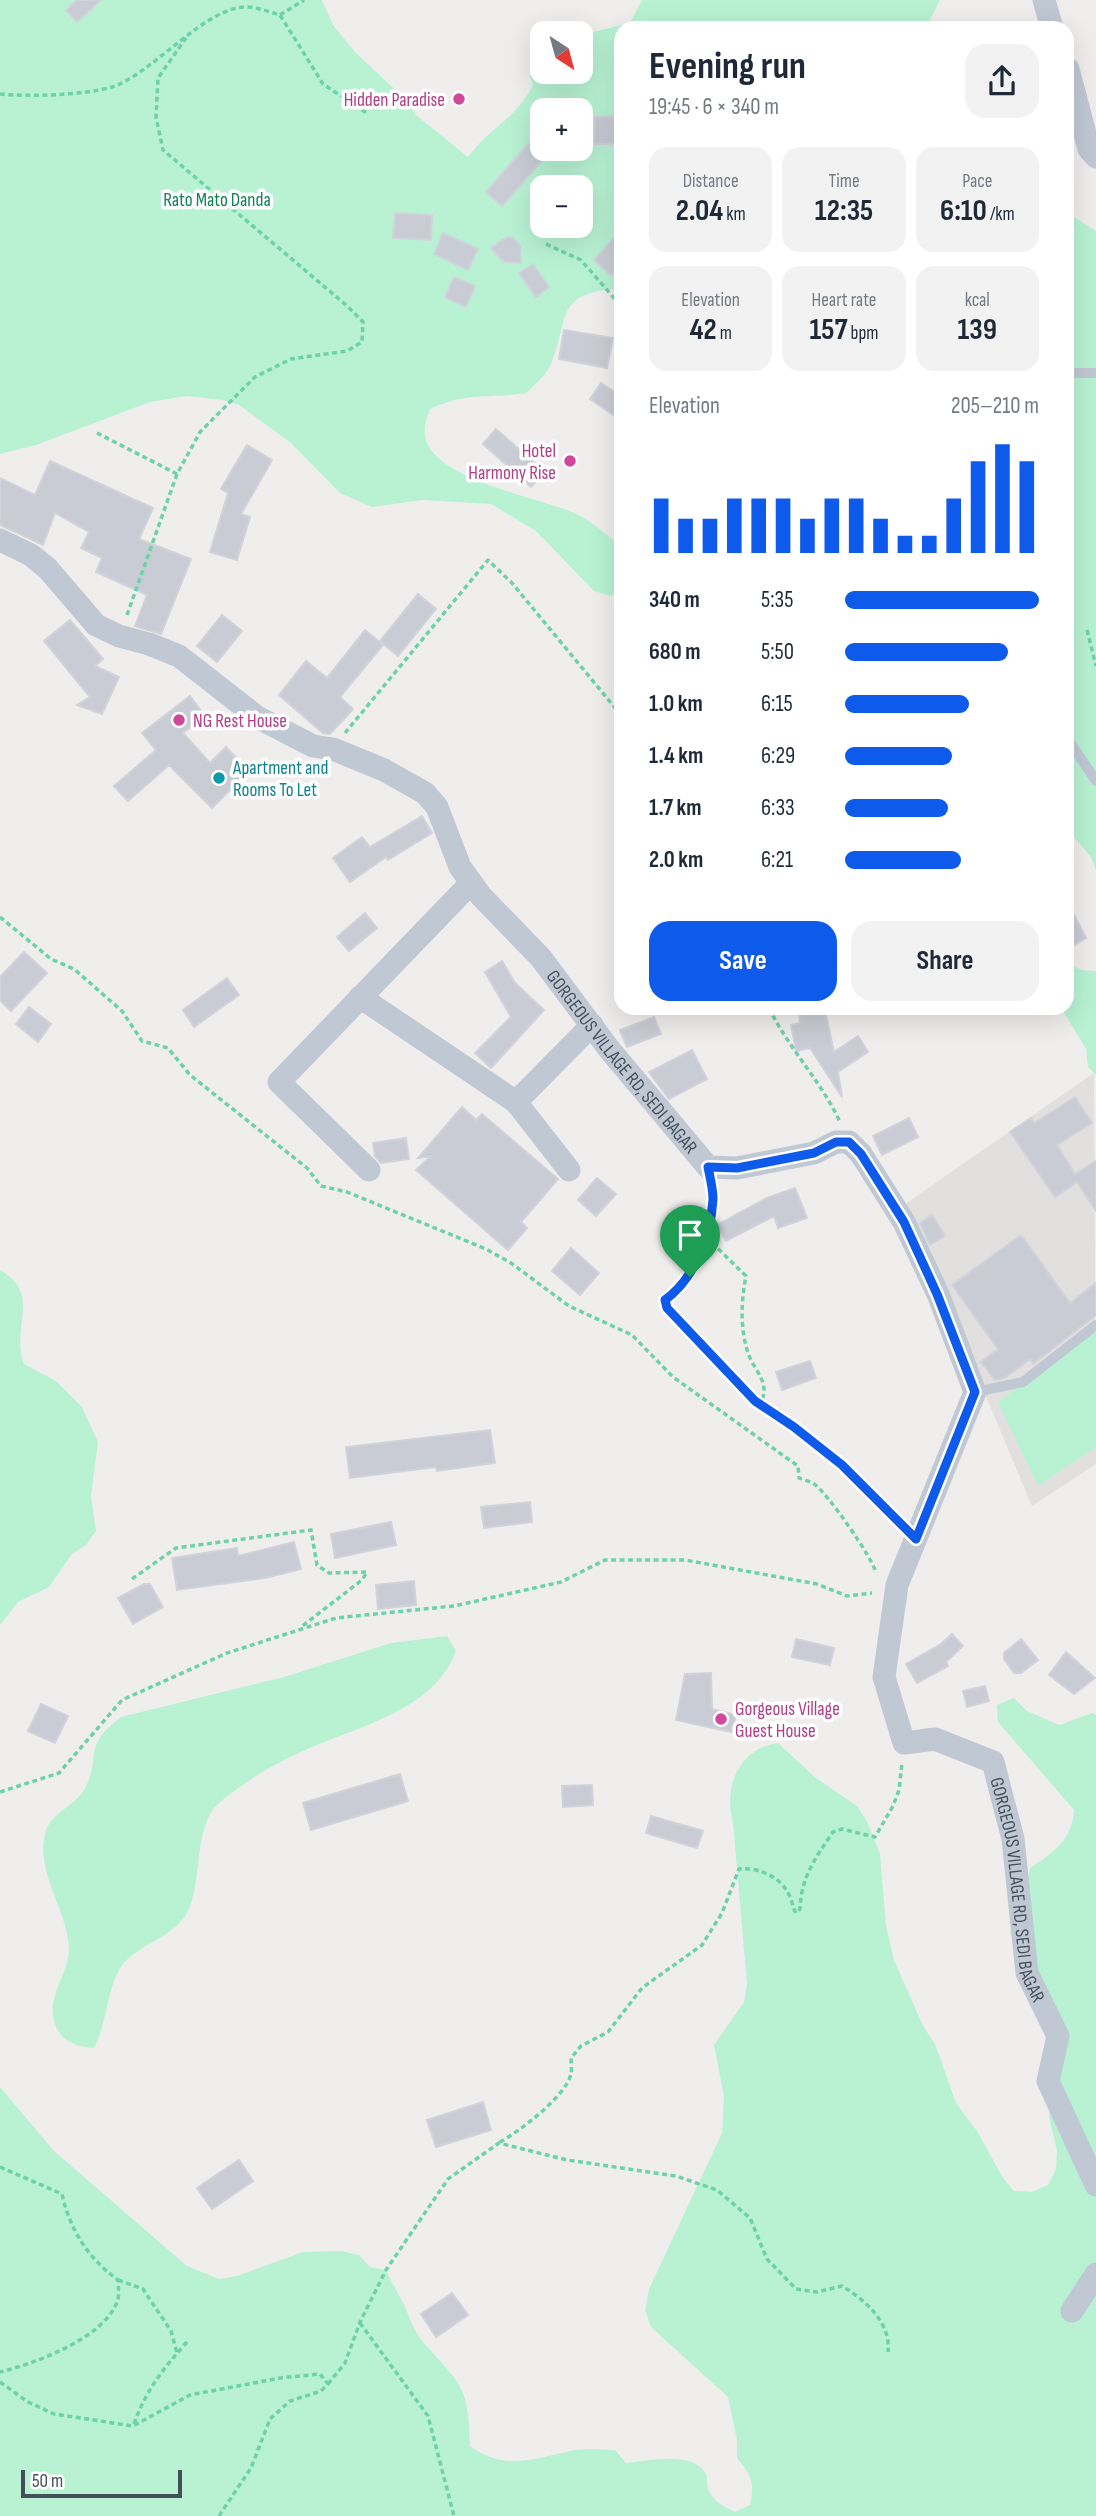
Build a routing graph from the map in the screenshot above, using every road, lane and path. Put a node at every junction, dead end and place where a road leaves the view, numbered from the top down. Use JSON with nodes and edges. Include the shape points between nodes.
{"nodes":[{"id":1,"x":304,"y":0,"type":"edge"},
{"id":2,"x":1044,"y":0,"type":"edge"},
{"id":3,"x":280,"y":15,"type":"junction"},
{"id":4,"x":1050,"y":21,"type":"edge"},
{"id":5,"x":186,"y":38,"type":"junction"},
{"id":6,"x":1074,"y":92,"type":"edge"},
{"id":7,"x":0,"y":94,"type":"edge"},
{"id":8,"x":368,"y":114,"type":"dead end"},
{"id":9,"x":1096,"y":157,"type":"edge"},
{"id":10,"x":546,"y":244,"type":"dead end"},
{"id":11,"x":614,"y":298,"type":"edge"},
{"id":12,"x":1074,"y":373,"type":"edge"},
{"id":13,"x":1096,"y":373,"type":"edge"},
{"id":14,"x":97,"y":433,"type":"dead end"},
{"id":15,"x":177,"y":474,"type":"junction"},
{"id":16,"x":0,"y":540,"type":"edge"},
{"id":17,"x":1087,"y":630,"type":"dead end"},
{"id":18,"x":118,"y":636,"type":"junction"},
{"id":19,"x":1096,"y":666,"type":"edge"},
{"id":20,"x":614,"y":707,"type":"edge"},
{"id":21,"x":1074,"y":747,"type":"edge"},
{"id":22,"x":333,"y":749,"type":"junction"},
{"id":23,"x":1096,"y":781,"type":"edge"},
{"id":24,"x":471,"y":883,"type":"junction"},
{"id":25,"x":0,"y":917,"type":"edge"},
{"id":26,"x":360,"y":997,"type":"junction"},
{"id":27,"x":772,"y":1015,"type":"edge"},
{"id":28,"x":592,"y":1025,"type":"junction"},
{"id":29,"x":516,"y":1102,"type":"junction"},
{"id":30,"x":849,"y":1142,"type":"junction"},
{"id":31,"x":708,"y":1167,"type":"junction"},
{"id":32,"x":369,"y":1170,"type":"dead end"},
{"id":33,"x":569,"y":1170,"type":"dead end"},
{"id":34,"x":706,"y":1237,"type":"junction"},
{"id":35,"x":1096,"y":1325,"type":"edge"},
{"id":36,"x":975,"y":1392,"type":"junction"},
{"id":37,"x":760,"y":1404,"type":"junction"},
{"id":38,"x":916,"y":1539,"type":"junction"},
{"id":39,"x":132,"y":1579,"type":"dead end"},
{"id":40,"x":872,"y":1593,"type":"junction"},
{"id":41,"x":894,"y":1603,"type":"junction"},
{"id":42,"x":300,"y":1628,"type":"junction"},
{"id":43,"x":904,"y":1742,"type":"junction"},
{"id":44,"x":0,"y":1793,"type":"edge"},
{"id":45,"x":499,"y":2143,"type":"junction"},
{"id":46,"x":0,"y":2166,"type":"edge"},
{"id":47,"x":1096,"y":2186,"type":"edge"},
{"id":48,"x":1096,"y":2274,"type":"edge"},
{"id":49,"x":118,"y":2280,"type":"junction"},
{"id":50,"x":1072,"y":2311,"type":"dead end"},
{"id":51,"x":360,"y":2322,"type":"junction"},
{"id":52,"x":187,"y":2342,"type":"dead end"},
{"id":53,"x":888,"y":2352,"type":"dead end"},
{"id":54,"x":177,"y":2353,"type":"junction"},
{"id":55,"x":0,"y":2372,"type":"edge"},
{"id":56,"x":0,"y":2382,"type":"edge"},
{"id":57,"x":328,"y":2384,"type":"junction"},
{"id":58,"x":133,"y":2426,"type":"junction"},
{"id":59,"x":219,"y":2516,"type":"edge"},
{"id":60,"x":454,"y":2516,"type":"edge"}],
"edges":[{"from":1,"to":3,"type":"path"},
{"from":2,"to":4,"type":"street"},
{"from":3,"to":5,"type":"path","via":[[246,7],[215,16]]},
{"from":3,"to":8,"type":"path","via":[[323,84]]},
{"from":5,"to":7,"type":"path","via":[[142,71],[111,87],[26,97]]},
{"from":5,"to":15,"type":"path","via":[[158,78],[156,117],[163,150],[363,322],[362,342],[347,351],[291,359],[254,377],[200,432]]},
{"from":6,"to":9,"type":"street","via":[[1089,149]]},
{"from":10,"to":11,"type":"path","via":[[581,260]]},
{"from":12,"to":13,"type":"lane"},
{"from":14,"to":15,"type":"path"},
{"from":15,"to":18,"type":"path"},
{"from":16,"to":18,"type":"street","name":"GORGEOUS VILLAGE RD, SEDI BAGAR","via":[[31,555],[96,625]]},
{"from":17,"to":19,"type":"path"},
{"from":18,"to":22,"type":"street","name":"GORGEOUS VILLAGE RD, SEDI BAGAR","via":[[179,656],[257,717],[313,746]]},
{"from":20,"to":22,"type":"path","via":[[488,560]]},
{"from":21,"to":23,"type":"lane"},
{"from":22,"to":24,"type":"street","name":"GORGEOUS VILLAGE RD, SEDI BAGAR","via":[[425,793]]},
{"from":24,"to":26,"type":"street"},
{"from":24,"to":28,"type":"street","name":"GORGEOUS VILLAGE RD, SEDI BAGAR","via":[[541,958]]},
{"from":25,"to":40,"type":"path","via":[[51,959],[74,969],[122,1011],[142,1041],[168,1048],[190,1075],[307,1168],[321,1186],[371,1201],[486,1249],[569,1306],[632,1335],[673,1377],[798,1466],[799,1478],[816,1484],[862,1541],[877,1571]]},
{"from":26,"to":29,"type":"street"},
{"from":26,"to":32,"type":"street","via":[[279,1082]]},
{"from":27,"to":30,"type":"path","via":[[832,1105]]},
{"from":28,"to":29,"type":"street"},
{"from":28,"to":31,"type":"street","name":"GORGEOUS VILLAGE RD, SEDI BAGAR"},
{"from":29,"to":33,"type":"street"},
{"from":30,"to":31,"type":"street","name":"GORGEOUS VILLAGE RD, SEDI BAGAR","via":[[737,1168]]},
{"from":30,"to":36,"type":"street","via":[[904,1222]]},
{"from":31,"to":34,"type":"path","via":[[713,1199]]},
{"from":34,"to":37,"type":"path","via":[[746,1276],[741,1305],[748,1354],[763,1379]]},
{"from":34,"to":37,"type":"path","via":[[690,1277],[665,1300],[667,1308]]},
{"from":35,"to":36,"type":"lane","via":[[1023,1382]]},
{"from":36,"to":38,"type":"street"},
{"from":37,"to":38,"type":"path","via":[[842,1465]]},
{"from":38,"to":41,"type":"street"},
{"from":39,"to":42,"type":"path","via":[[176,1548],[310,1530],[317,1564],[329,1573],[366,1572],[362,1580]]},
{"from":40,"to":41,"type":"path"},
{"from":40,"to":42,"type":"path","via":[[846,1596],[817,1584],[685,1560],[605,1560],[561,1582],[454,1605],[336,1618]]},
{"from":41,"to":43,"type":"street","via":[[884,1677]]},
{"from":42,"to":44,"type":"path","via":[[227,1653],[122,1700],[59,1773]]},
{"from":43,"to":45,"type":"path","via":[[899,1790],[875,1837],[842,1829],[834,1832],[807,1872],[796,1913],[785,1887],[755,1867],[739,1869],[722,1913],[702,1945],[642,1988],[608,2032],[581,2046],[571,2058],[571,2075],[543,2110],[529,2125]]},
{"from":43,"to":47,"type":"street","name":"GORGEOUS VILLAGE RD, SEDI BAGAR","via":[[935,1739],[993,1762],[1013,1839],[1027,1973],[1058,2036],[1048,2081]]},
{"from":45,"to":51,"type":"path","via":[[448,2179],[386,2270]]},
{"from":45,"to":53,"type":"path","via":[[567,2160],[676,2176],[717,2189],[750,2218],[768,2259],[796,2289],[817,2292],[842,2286],[861,2299],[883,2326],[889,2338]]},
{"from":46,"to":49,"type":"path","via":[[62,2194],[69,2224],[99,2266]]},
{"from":48,"to":50,"type":"street"},
{"from":49,"to":54,"type":"path","via":[[144,2289],[171,2331]]},
{"from":49,"to":55,"type":"path","via":[[118,2300],[91,2330],[68,2347]]},
{"from":51,"to":57,"type":"path","via":[[345,2363]]},
{"from":51,"to":60,"type":"path","via":[[428,2416]]},
{"from":52,"to":54,"type":"path"},
{"from":54,"to":58,"type":"path","via":[[144,2395]]},
{"from":56,"to":58,"type":"path","via":[[10,2392],[54,2414]]},
{"from":57,"to":58,"type":"path","via":[[320,2374],[190,2395]]},
{"from":57,"to":59,"type":"path","via":[[321,2391],[290,2401],[270,2419],[251,2469]]}]}
